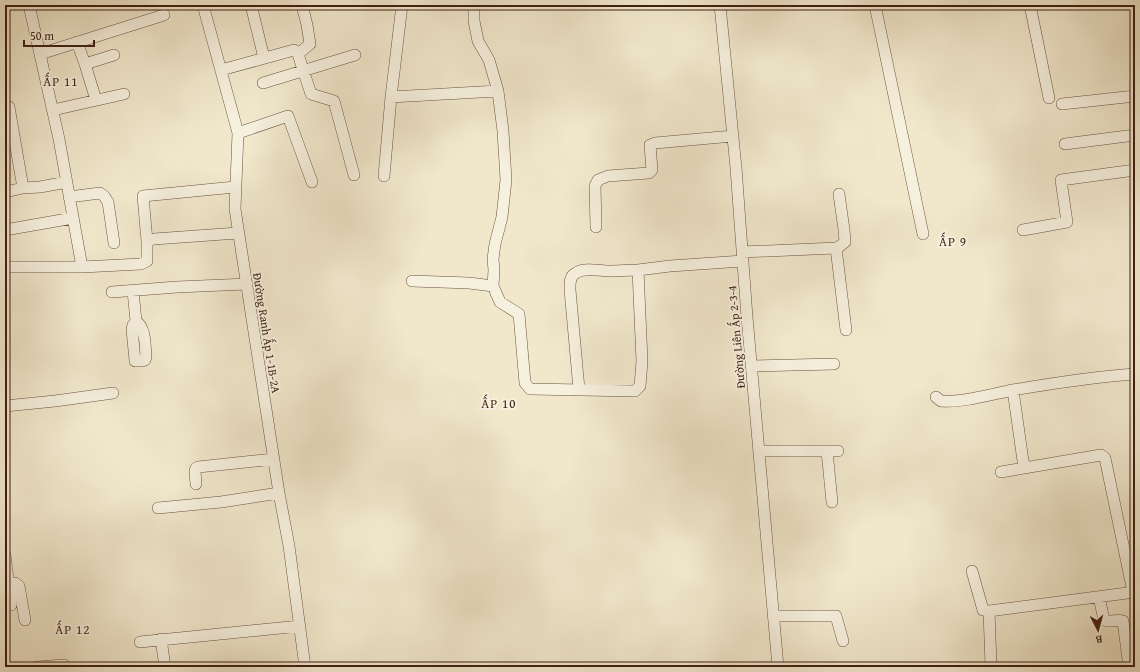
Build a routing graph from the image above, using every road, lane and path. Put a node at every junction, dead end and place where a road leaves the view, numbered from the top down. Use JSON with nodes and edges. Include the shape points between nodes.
{"nodes":[{"id":1,"x":29,"y":5,"type":"edge"},
{"id":2,"x":203,"y":5,"type":"edge"},
{"id":3,"x":251,"y":5,"type":"edge"},
{"id":4,"x":302,"y":5,"type":"edge"},
{"id":5,"x":402,"y":5,"type":"edge"},
{"id":6,"x":474,"y":5,"type":"edge"},
{"id":7,"x":720,"y":5,"type":"edge"},
{"id":8,"x":875,"y":5,"type":"edge"},
{"id":9,"x":1030,"y":5,"type":"edge"},
{"id":10,"x":164,"y":15,"type":"dead end"},
{"id":11,"x":77,"y":42,"type":"junction"},
{"id":12,"x":40,"y":54,"type":"junction"},
{"id":13,"x":298,"y":54,"type":"junction"},
{"id":14,"x":114,"y":55,"type":"dead end"},
{"id":15,"x":355,"y":55,"type":"dead end"},
{"id":16,"x":264,"y":58,"type":"junction"},
{"id":17,"x":85,"y":64,"type":"junction"},
{"id":18,"x":221,"y":70,"type":"junction"},
{"id":19,"x":304,"y":70,"type":"junction"},
{"id":20,"x":264,"y":82,"type":"dead end"},
{"id":21,"x":498,"y":91,"type":"junction"},
{"id":22,"x":124,"y":94,"type":"dead end"},
{"id":23,"x":1135,"y":96,"type":"edge"},
{"id":24,"x":391,"y":97,"type":"junction"},
{"id":25,"x":1048,"y":98,"type":"dead end"},
{"id":26,"x":96,"y":100,"type":"junction"},
{"id":27,"x":1062,"y":104,"type":"dead end"},
{"id":28,"x":9,"y":107,"type":"dead end"},
{"id":29,"x":53,"y":110,"type":"junction"},
{"id":30,"x":238,"y":133,"type":"junction"},
{"id":31,"x":1135,"y":135,"type":"edge"},
{"id":32,"x":733,"y":136,"type":"junction"},
{"id":33,"x":1065,"y":144,"type":"dead end"},
{"id":34,"x":1135,"y":170,"type":"edge"},
{"id":35,"x":354,"y":175,"type":"dead end"},
{"id":36,"x":384,"y":176,"type":"dead end"},
{"id":37,"x":67,"y":182,"type":"junction"},
{"id":38,"x":312,"y":182,"type":"dead end"},
{"id":39,"x":235,"y":186,"type":"junction"},
{"id":40,"x":23,"y":188,"type":"junction"},
{"id":41,"x":5,"y":192,"type":"edge"},
{"id":42,"x":839,"y":194,"type":"dead end"},
{"id":43,"x":69,"y":197,"type":"junction"},
{"id":44,"x":73,"y":218,"type":"junction"},
{"id":45,"x":596,"y":227,"type":"dead end"},
{"id":46,"x":5,"y":230,"type":"edge"},
{"id":47,"x":1023,"y":230,"type":"dead end"},
{"id":48,"x":238,"y":233,"type":"junction"},
{"id":49,"x":923,"y":234,"type":"dead end"},
{"id":50,"x":147,"y":241,"type":"junction"},
{"id":51,"x":114,"y":243,"type":"dead end"},
{"id":52,"x":836,"y":248,"type":"junction"},
{"id":53,"x":743,"y":257,"type":"junction"},
{"id":54,"x":6,"y":267,"type":"edge"},
{"id":55,"x":82,"y":268,"type":"junction"},
{"id":56,"x":638,"y":270,"type":"junction"},
{"id":57,"x":412,"y":281,"type":"dead end"},
{"id":58,"x":247,"y":284,"type":"junction"},
{"id":59,"x":493,"y":286,"type":"junction"},
{"id":60,"x":133,"y":291,"type":"junction"},
{"id":61,"x":112,"y":292,"type":"dead end"},
{"id":62,"x":136,"y":321,"type":"dead end"},
{"id":63,"x":846,"y":330,"type":"dead end"},
{"id":64,"x":834,"y":364,"type":"dead end"},
{"id":65,"x":751,"y":366,"type":"junction"},
{"id":66,"x":1135,"y":374,"type":"edge"},
{"id":67,"x":579,"y":389,"type":"junction"},
{"id":68,"x":1013,"y":390,"type":"junction"},
{"id":69,"x":113,"y":392,"type":"dead end"},
{"id":70,"x":936,"y":398,"type":"dead end"},
{"id":71,"x":5,"y":406,"type":"edge"},
{"id":72,"x":827,"y":450,"type":"junction"},
{"id":73,"x":759,"y":451,"type":"junction"},
{"id":74,"x":838,"y":451,"type":"dead end"},
{"id":75,"x":274,"y":459,"type":"junction"},
{"id":76,"x":1024,"y":468,"type":"junction"},
{"id":77,"x":1001,"y":472,"type":"dead end"},
{"id":78,"x":196,"y":484,"type":"dead end"},
{"id":79,"x":279,"y":493,"type":"junction"},
{"id":80,"x":832,"y":502,"type":"dead end"},
{"id":81,"x":158,"y":508,"type":"dead end"},
{"id":82,"x":5,"y":555,"type":"edge"},
{"id":83,"x":972,"y":571,"type":"dead end"},
{"id":84,"x":8,"y":583,"type":"junction"},
{"id":85,"x":1134,"y":592,"type":"edge"},
{"id":86,"x":1099,"y":597,"type":"junction"},
{"id":87,"x":10,"y":605,"type":"dead end"},
{"id":88,"x":989,"y":611,"type":"junction"},
{"id":89,"x":773,"y":616,"type":"junction"},
{"id":90,"x":25,"y":620,"type":"dead end"},
{"id":91,"x":300,"y":626,"type":"junction"},
{"id":92,"x":161,"y":639,"type":"junction"},
{"id":93,"x":843,"y":641,"type":"dead end"},
{"id":94,"x":140,"y":642,"type":"dead end"},
{"id":95,"x":64,"y":664,"type":"dead end"},
{"id":96,"x":991,"y":664,"type":"dead end"},
{"id":97,"x":39,"y":667,"type":"edge"},
{"id":98,"x":165,"y":667,"type":"edge"},
{"id":99,"x":305,"y":667,"type":"edge"},
{"id":100,"x":778,"y":667,"type":"edge"},
{"id":101,"x":1129,"y":667,"type":"edge"}],
"edges":[{"from":1,"to":12,"type":"street"},
{"from":2,"to":18,"type":"street","name":"Đường Ranh Ấp 1-1B-2A"},
{"from":3,"to":16,"type":"street"},
{"from":4,"to":13,"type":"street","via":[[310,44]]},
{"from":5,"to":24,"type":"street"},
{"from":6,"to":21,"type":"street","via":[[478,41],[489,60]]},
{"from":7,"to":32,"type":"street","name":"Đường Liên Ấp 2-3-4"},
{"from":8,"to":49,"type":"street"},
{"from":9,"to":25,"type":"street"},
{"from":10,"to":11,"type":"street"},
{"from":11,"to":12,"type":"street"},
{"from":11,"to":17,"type":"street"},
{"from":12,"to":29,"type":"street"},
{"from":13,"to":16,"type":"street","via":[[294,50]]},
{"from":13,"to":19,"type":"street"},
{"from":14,"to":17,"type":"street"},
{"from":15,"to":19,"type":"street"},
{"from":16,"to":18,"type":"street"},
{"from":17,"to":26,"type":"street"},
{"from":18,"to":30,"type":"street","name":"Đường Ranh Ấp 1-1B-2A"},
{"from":19,"to":20,"type":"street"},
{"from":19,"to":35,"type":"street","via":[[311,94],[334,101]]},
{"from":21,"to":24,"type":"street"},
{"from":21,"to":59,"type":"street","via":[[504,131],[506,180],[493,260]]},
{"from":22,"to":26,"type":"street"},
{"from":23,"to":27,"type":"street"},
{"from":24,"to":36,"type":"street"},
{"from":26,"to":29,"type":"street"},
{"from":28,"to":40,"type":"street"},
{"from":29,"to":37,"type":"street"},
{"from":30,"to":38,"type":"street","via":[[288,116]]},
{"from":30,"to":39,"type":"street","name":"Đường Ranh Ấp 1-1B-2A"},
{"from":31,"to":33,"type":"street"},
{"from":32,"to":45,"type":"street","via":[[655,143],[650,146],[652,170],[649,173],[608,176],[598,180],[595,186]]},
{"from":32,"to":53,"type":"street","name":"Đường Liên Ấp 2-3-4"},
{"from":34,"to":47,"type":"street","via":[[1061,180],[1067,222]]},
{"from":37,"to":40,"type":"street"},
{"from":37,"to":43,"type":"street"},
{"from":39,"to":48,"type":"street","name":"Đường Ranh Ấp 1-1B-2A"},
{"from":39,"to":50,"type":"street","via":[[143,196]]},
{"from":40,"to":41,"type":"street"},
{"from":42,"to":52,"type":"street","via":[[845,242]]},
{"from":43,"to":44,"type":"street"},
{"from":43,"to":51,"type":"street","via":[[100,193],[104,196],[108,202]]},
{"from":44,"to":46,"type":"street"},
{"from":44,"to":55,"type":"street"},
{"from":48,"to":50,"type":"street"},
{"from":48,"to":58,"type":"street","name":"Đường Ranh Ấp 1-1B-2A"},
{"from":50,"to":55,"type":"street","via":[[147,261],[141,264]]},
{"from":52,"to":53,"type":"street"},
{"from":52,"to":63,"type":"street"},
{"from":53,"to":56,"type":"street"},
{"from":53,"to":65,"type":"street","name":"Đường Liên Ấp 2-3-4"},
{"from":54,"to":55,"type":"street"},
{"from":56,"to":67,"type":"street","via":[[642,361],[640,386],[630,392]]},
{"from":56,"to":67,"type":"street","via":[[576,272],[570,280]]},
{"from":57,"to":59,"type":"street"},
{"from":58,"to":60,"type":"street"},
{"from":58,"to":75,"type":"street","name":"Đường Ranh Ấp 1-1B-2A"},
{"from":59,"to":67,"type":"street","via":[[500,302],[519,314],[525,383],[530,389]]},
{"from":60,"to":61,"type":"street"},
{"from":60,"to":62,"type":"street"},
{"from":64,"to":65,"type":"street"},
{"from":65,"to":73,"type":"street","name":"Đường Liên Ấp 2-3-4"},
{"from":66,"to":68,"type":"street"},
{"from":68,"to":70,"type":"street","via":[[947,402],[941,402]]},
{"from":68,"to":76,"type":"street"},
{"from":69,"to":71,"type":"street"},
{"from":72,"to":73,"type":"street"},
{"from":72,"to":74,"type":"street"},
{"from":72,"to":80,"type":"street"},
{"from":73,"to":89,"type":"street","name":"Đường Liên Ấp 2-3-4"},
{"from":75,"to":78,"type":"street","via":[[198,467],[195,471]]},
{"from":75,"to":79,"type":"street","name":"Đường Ranh Ấp 1-1B-2A"},
{"from":76,"to":77,"type":"street"},
{"from":76,"to":85,"type":"street","via":[[1101,455],[1105,458]]},
{"from":79,"to":81,"type":"street"},
{"from":79,"to":91,"type":"street","name":"Đường Ranh Ấp 1-1B-2A"},
{"from":82,"to":84,"type":"street"},
{"from":83,"to":88,"type":"street","via":[[983,610]]},
{"from":84,"to":87,"type":"street"},
{"from":84,"to":90,"type":"street","via":[[19,586]]},
{"from":85,"to":86,"type":"street"},
{"from":86,"to":88,"type":"street"},
{"from":86,"to":101,"type":"street","via":[[1104,620],[1122,621]]},
{"from":88,"to":96,"type":"street"},
{"from":89,"to":93,"type":"street","via":[[836,616]]},
{"from":89,"to":100,"type":"street","name":"Đường Liên Ấp 2-3-4"},
{"from":91,"to":92,"type":"street"},
{"from":91,"to":99,"type":"street","name":"Đường Ranh Ấp 1-1B-2A"},
{"from":92,"to":94,"type":"street"},
{"from":92,"to":98,"type":"street"},
{"from":95,"to":97,"type":"street"}]}
